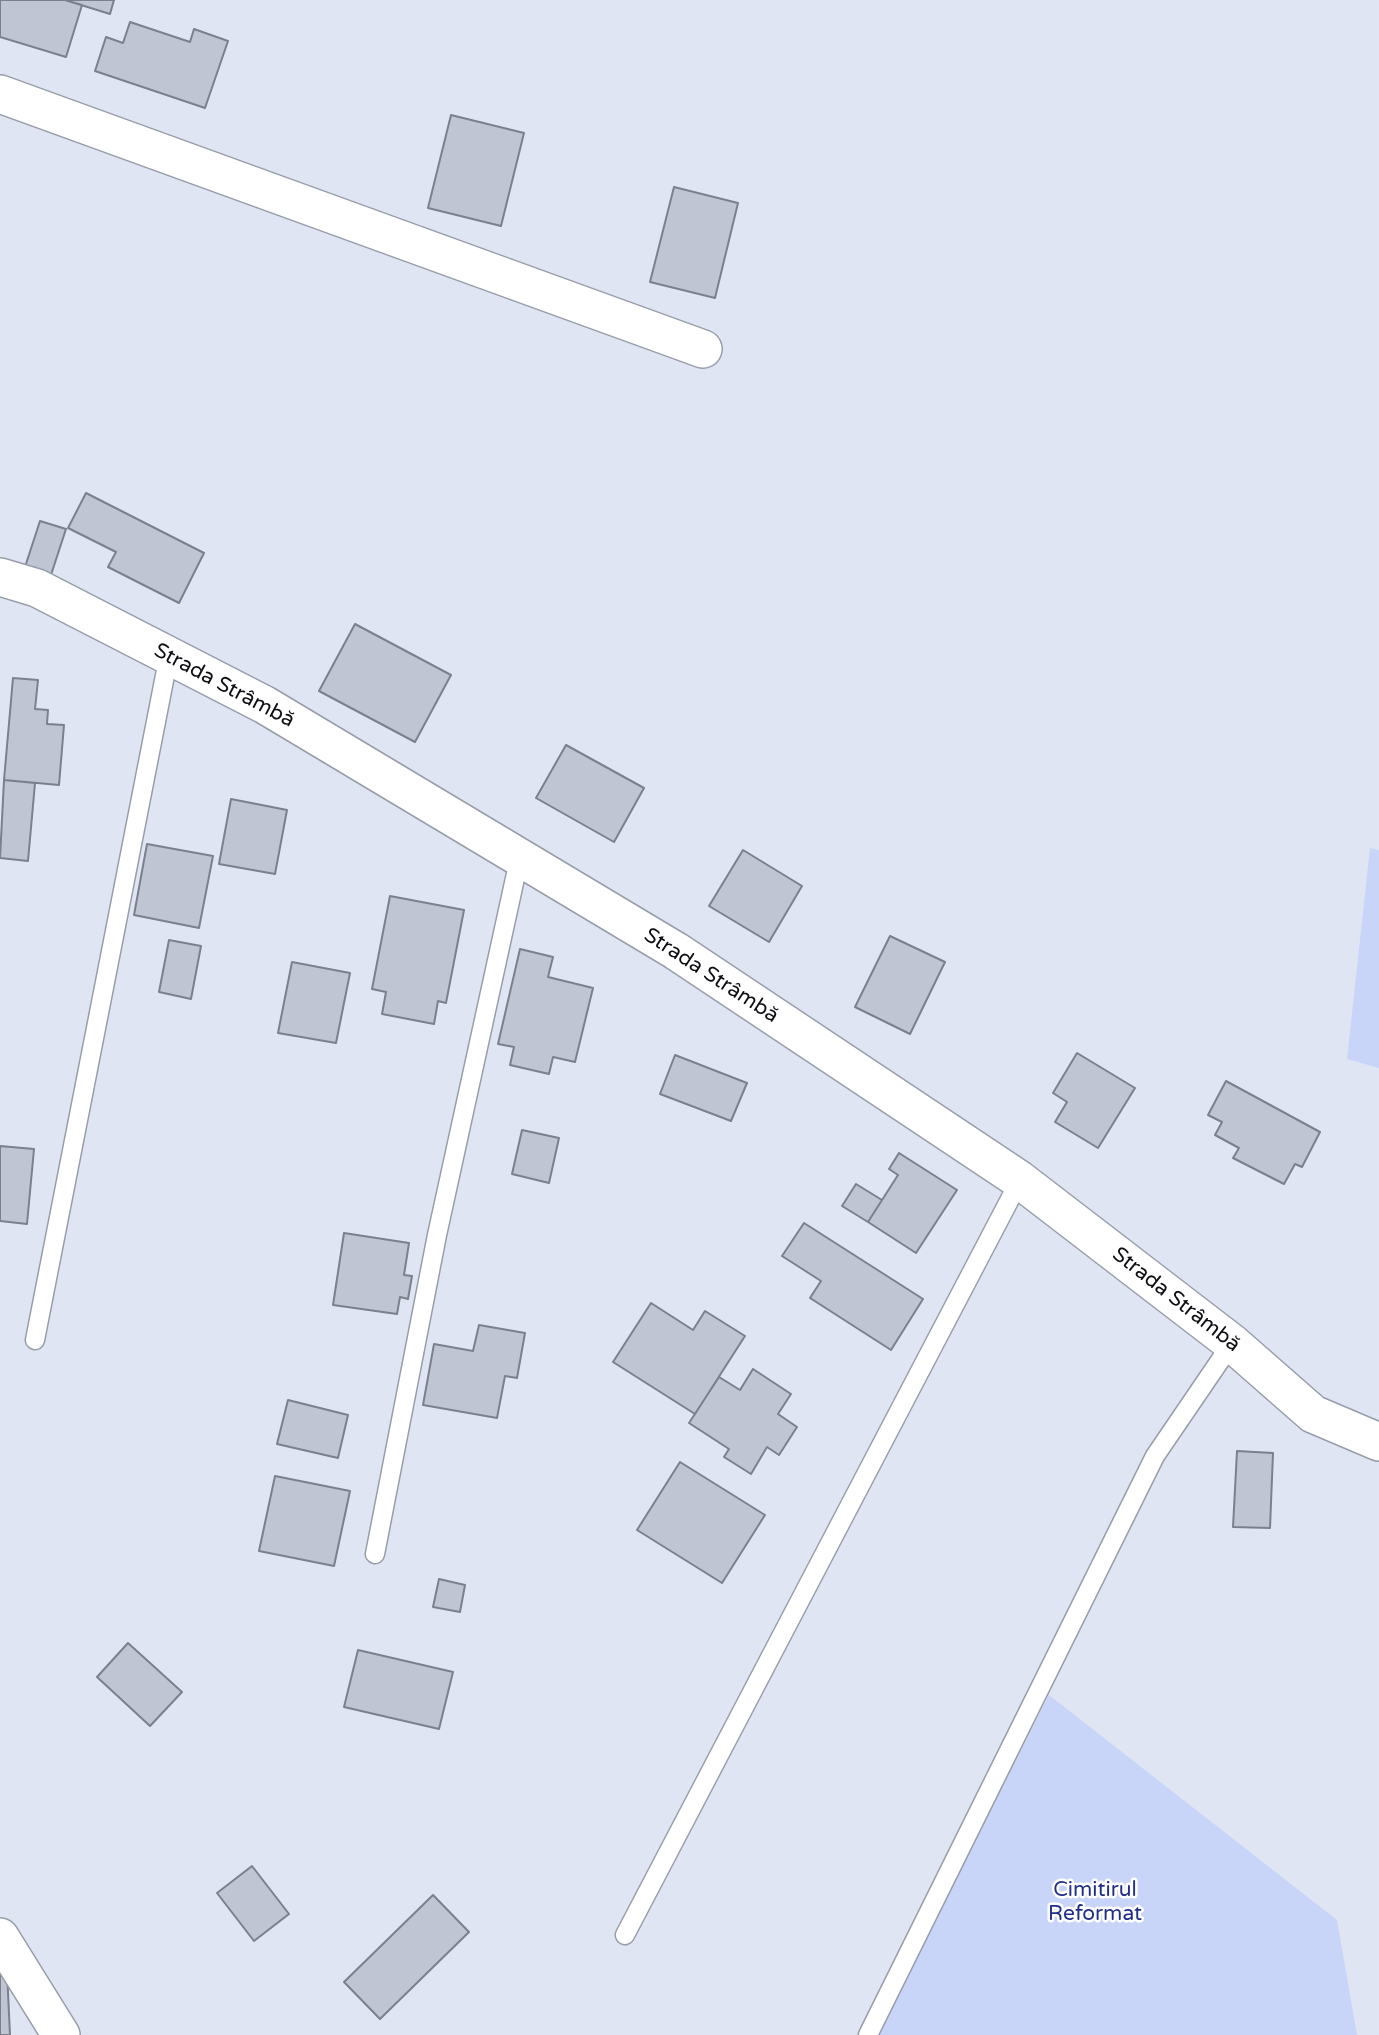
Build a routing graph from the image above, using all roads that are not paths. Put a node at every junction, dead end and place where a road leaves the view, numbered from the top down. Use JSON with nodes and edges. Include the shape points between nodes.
{"nodes":[{"id":1,"x":0,"y":94,"type":"edge"},
{"id":2,"x":703,"y":349,"type":"dead end"},
{"id":3,"x":0,"y":577,"type":"edge"},
{"id":4,"x":169,"y":655,"type":"junction"},
{"id":5,"x":519,"y":860,"type":"junction"},
{"id":6,"x":1020,"y":1180,"type":"junction"},
{"id":7,"x":35,"y":1340,"type":"dead end"},
{"id":8,"x":1232,"y":1343,"type":"junction"},
{"id":9,"x":1379,"y":1442,"type":"edge"},
{"id":10,"x":375,"y":1554,"type":"dead end"},
{"id":11,"x":625,"y":1936,"type":"dead end"},
{"id":12,"x":0,"y":1937,"type":"edge"},
{"id":13,"x":61,"y":2035,"type":"edge"},
{"id":14,"x":868,"y":2035,"type":"edge"}],
"edges":[{"from":1,"to":2,"type":"street"},
{"from":3,"to":4,"type":"street","name":"Strada Strâmbă","via":[[37,588]]},
{"from":4,"to":5,"type":"street","name":"Strada Strâmbă","via":[[265,705]]},
{"from":4,"to":7,"type":"lane"},
{"from":5,"to":6,"type":"street","name":"Strada Strâmbă","via":[[677,951]]},
{"from":5,"to":10,"type":"lane","via":[[440,1222]]},
{"from":6,"to":8,"type":"street","name":"Strada Strâmbă"},
{"from":6,"to":11,"type":"lane"},
{"from":8,"to":9,"type":"street","name":"Strada Strâmbă","via":[[1313,1415]]},
{"from":8,"to":14,"type":"lane","via":[[1154,1456]]},
{"from":12,"to":13,"type":"street"}]}
